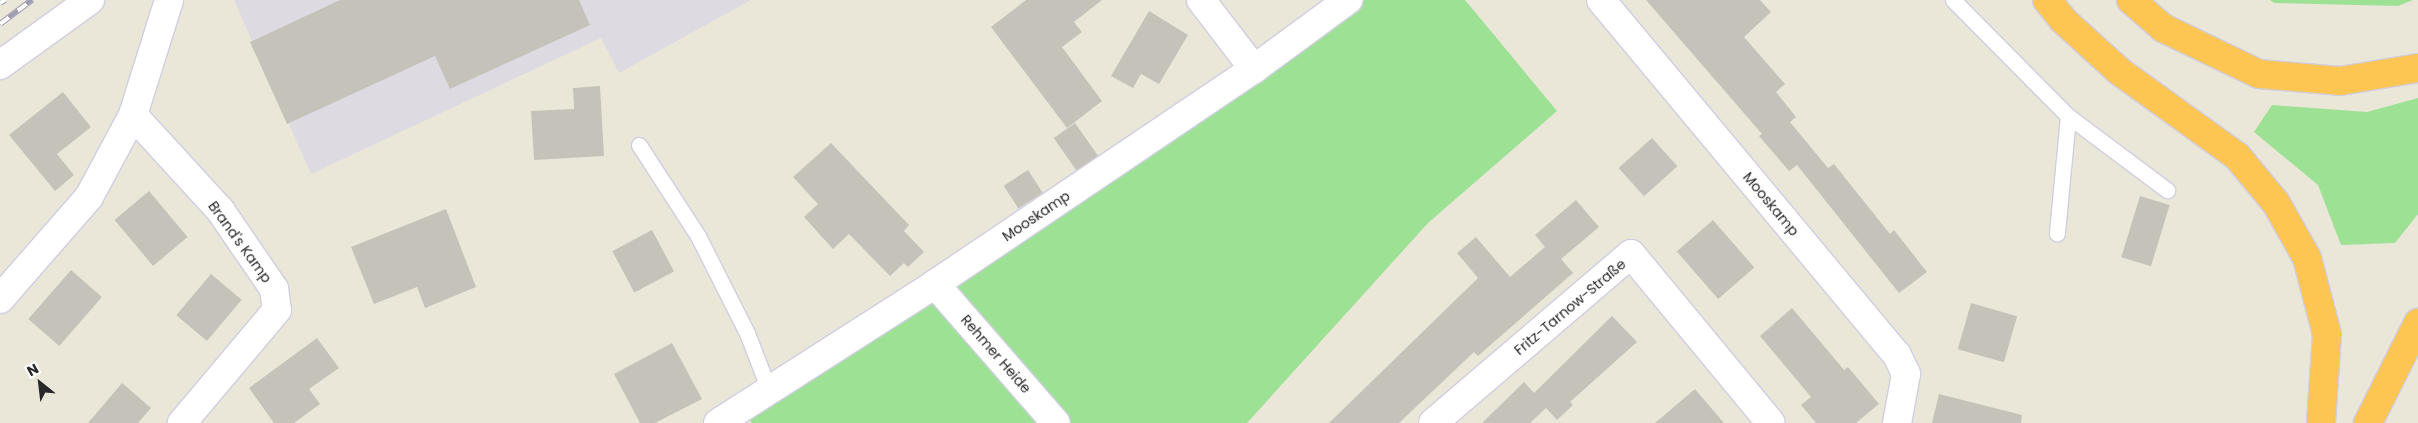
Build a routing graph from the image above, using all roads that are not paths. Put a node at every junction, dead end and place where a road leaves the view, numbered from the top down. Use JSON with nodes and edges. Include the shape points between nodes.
{"nodes":[{"id":1,"x":90,"y":0,"type":"edge"},
{"id":2,"x":169,"y":0,"type":"edge"},
{"id":3,"x":1201,"y":0,"type":"edge"},
{"id":4,"x":1348,"y":0,"type":"edge"},
{"id":5,"x":1953,"y":0,"type":"edge"},
{"id":6,"x":2047,"y":0,"type":"edge"},
{"id":7,"x":2131,"y":0,"type":"edge"},
{"id":8,"x":1608,"y":3,"type":"edge"},
{"id":9,"x":0,"y":65,"type":"edge"},
{"id":10,"x":2418,"y":68,"type":"edge"},
{"id":11,"x":1254,"y":69,"type":"junction"},
{"id":12,"x":133,"y":115,"type":"junction"},
{"id":13,"x":2068,"y":116,"type":"junction"},
{"id":14,"x":639,"y":145,"type":"dead end"},
{"id":15,"x":2167,"y":190,"type":"dead end"},
{"id":16,"x":2057,"y":233,"type":"dead end"},
{"id":17,"x":935,"y":284,"type":"junction"},
{"id":18,"x":0,"y":299,"type":"edge"},
{"id":19,"x":2418,"y":323,"type":"edge"},
{"id":20,"x":769,"y":390,"type":"junction"},
{"id":21,"x":182,"y":423,"type":"edge"},
{"id":22,"x":718,"y":423,"type":"edge"},
{"id":23,"x":1056,"y":423,"type":"edge"},
{"id":24,"x":1433,"y":423,"type":"edge"},
{"id":25,"x":1771,"y":423,"type":"edge"},
{"id":26,"x":1898,"y":423,"type":"edge"},
{"id":27,"x":2321,"y":423,"type":"edge"},
{"id":28,"x":2368,"y":423,"type":"edge"}],
"edges":[{"from":1,"to":9,"type":"street"},
{"from":2,"to":12,"type":"street"},
{"from":3,"to":11,"type":"street"},
{"from":4,"to":11,"type":"street","name":"Mooskamp"},
{"from":5,"to":13,"type":"lane"},
{"from":6,"to":27,"type":"highway","via":[[2063,20],[2119,70],[2237,156],[2276,203],[2307,258],[2327,334]]},
{"from":7,"to":10,"type":"highway","via":[[2163,28],[2259,74],[2340,81]]},
{"from":8,"to":26,"type":"street","name":"Mooskamp","via":[[1897,355],[1906,374]]},
{"from":11,"to":17,"type":"street","name":"Mooskamp"},
{"from":12,"to":18,"type":"street","via":[[88,198]]},
{"from":12,"to":21,"type":"street","name":"Brand's Kamp","via":[[220,210],[274,289],[277,310]]},
{"from":13,"to":15,"type":"lane"},
{"from":13,"to":16,"type":"lane"},
{"from":14,"to":20,"type":"lane","via":[[698,236],[748,333]]},
{"from":17,"to":20,"type":"street","name":"Mooskamp"},
{"from":17,"to":23,"type":"street","name":"Rehmer Heide"},
{"from":19,"to":28,"type":"highway"},
{"from":20,"to":22,"type":"street","name":"Mooskamp"},
{"from":24,"to":25,"type":"street","name":"Fritz-Tarnow-Straße","via":[[1631,254]]}]}
